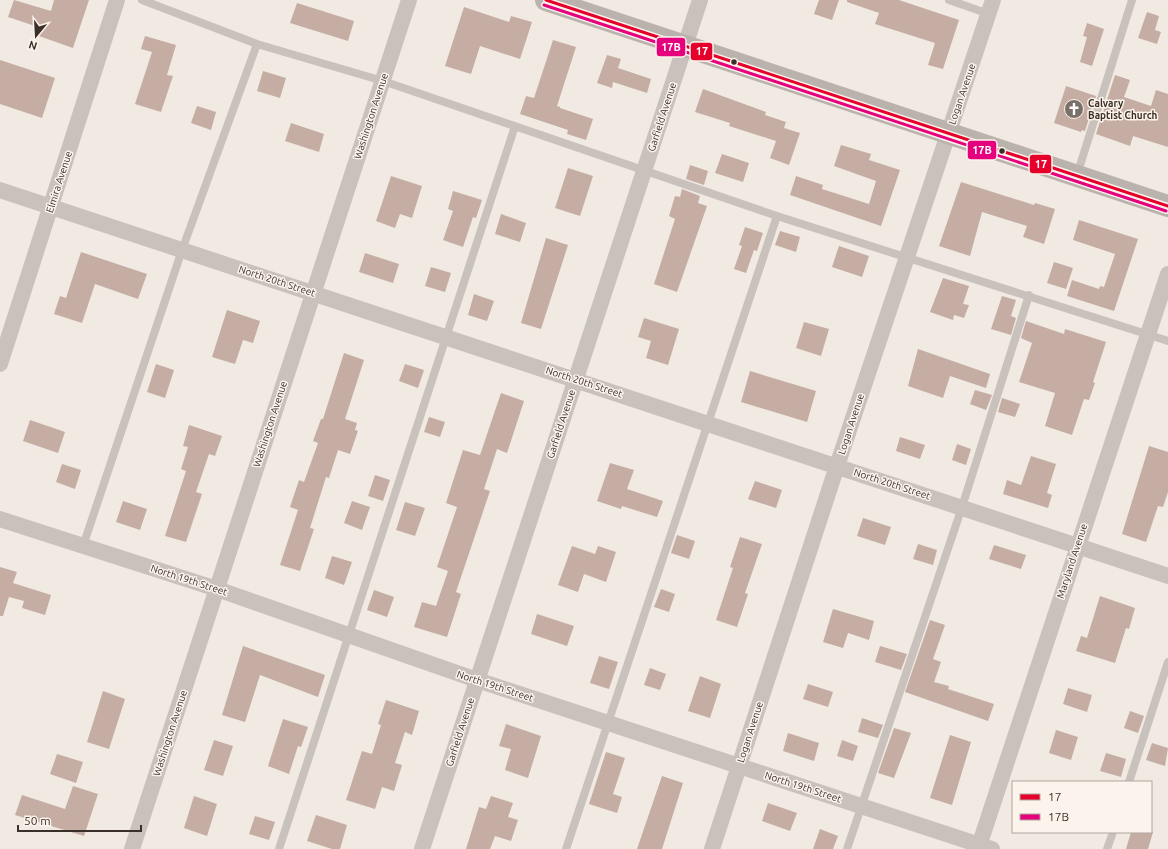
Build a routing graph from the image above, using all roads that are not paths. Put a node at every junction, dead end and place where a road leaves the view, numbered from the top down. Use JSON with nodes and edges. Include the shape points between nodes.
{"nodes":[{"id":1,"x":117,"y":0,"type":"edge"},
{"id":2,"x":142,"y":0,"type":"edge"},
{"id":3,"x":409,"y":0,"type":"edge"},
{"id":4,"x":546,"y":0,"type":"edge"},
{"id":5,"x":700,"y":0,"type":"edge"},
{"id":6,"x":949,"y":0,"type":"edge"},
{"id":7,"x":1132,"y":0,"type":"edge"},
{"id":8,"x":991,"y":7,"type":"edge"},
{"id":9,"x":257,"y":44,"type":"junction"},
{"id":10,"x":685,"y":46,"type":"junction"},
{"id":11,"x":383,"y":81,"type":"junction"},
{"id":12,"x":515,"y":126,"type":"junction"},
{"id":13,"x":949,"y":133,"type":"junction"},
{"id":14,"x":644,"y":171,"type":"junction"},
{"id":15,"x":1077,"y":175,"type":"junction"},
{"id":16,"x":0,"y":190,"type":"edge"},
{"id":17,"x":1168,"y":206,"type":"edge"},
{"id":18,"x":51,"y":207,"type":"junction"},
{"id":19,"x":777,"y":216,"type":"junction"},
{"id":20,"x":182,"y":250,"type":"junction"},
{"id":21,"x":907,"y":256,"type":"junction"},
{"id":22,"x":1168,"y":274,"type":"edge"},
{"id":23,"x":313,"y":292,"type":"junction"},
{"id":24,"x":1029,"y":296,"type":"junction"},
{"id":25,"x":1148,"y":334,"type":"junction"},
{"id":26,"x":447,"y":336,"type":"junction"},
{"id":27,"x":1168,"y":341,"type":"edge"},
{"id":28,"x":0,"y":364,"type":"edge"},
{"id":29,"x":575,"y":380,"type":"junction"},
{"id":30,"x":708,"y":423,"type":"junction"},
{"id":31,"x":837,"y":466,"type":"junction"},
{"id":32,"x":962,"y":508,"type":"junction"},
{"id":33,"x":0,"y":519,"type":"edge"},
{"id":34,"x":83,"y":546,"type":"junction"},
{"id":35,"x":1077,"y":546,"type":"junction"},
{"id":36,"x":1168,"y":576,"type":"edge"},
{"id":37,"x":217,"y":589,"type":"junction"},
{"id":38,"x":348,"y":635,"type":"junction"},
{"id":39,"x":1168,"y":662,"type":"edge"},
{"id":40,"x":477,"y":680,"type":"junction"},
{"id":41,"x":607,"y":722,"type":"junction"},
{"id":42,"x":739,"y":766,"type":"junction"},
{"id":43,"x":1129,"y":781,"type":"edge"},
{"id":44,"x":861,"y":806,"type":"junction"},
{"id":45,"x":1113,"y":833,"type":"edge"},
{"id":46,"x":983,"y":848,"type":"edge"},
{"id":47,"x":132,"y":849,"type":"edge"},
{"id":48,"x":279,"y":849,"type":"edge"},
{"id":49,"x":422,"y":849,"type":"edge"},
{"id":50,"x":566,"y":849,"type":"edge"},
{"id":51,"x":712,"y":849,"type":"edge"},
{"id":52,"x":847,"y":849,"type":"edge"},
{"id":53,"x":1107,"y":849,"type":"edge"}],
"edges":[{"from":1,"to":18,"type":"street","name":"Elmira Avenue"},
{"from":2,"to":9,"type":"lane"},
{"from":3,"to":11,"type":"street","name":"Washington Avenue"},
{"from":4,"to":10,"type":"street"},
{"from":5,"to":10,"type":"street","name":"Garfield Avenue"},
{"from":6,"to":8,"type":"lane"},
{"from":7,"to":15,"type":"lane"},
{"from":8,"to":13,"type":"street","name":"Logan Avenue"},
{"from":9,"to":11,"type":"lane"},
{"from":9,"to":20,"type":"lane"},
{"from":10,"to":13,"type":"street"},
{"from":10,"to":14,"type":"street","name":"Garfield Avenue"},
{"from":11,"to":12,"type":"lane"},
{"from":11,"to":23,"type":"street","name":"Washington Avenue"},
{"from":12,"to":14,"type":"lane"},
{"from":12,"to":26,"type":"lane"},
{"from":13,"to":15,"type":"street"},
{"from":13,"to":21,"type":"street","name":"Logan Avenue"},
{"from":14,"to":19,"type":"lane"},
{"from":14,"to":29,"type":"street","name":"Garfield Avenue"},
{"from":15,"to":17,"type":"street"},
{"from":16,"to":18,"type":"street","name":"North 20th Street"},
{"from":18,"to":20,"type":"street","name":"North 20th Street"},
{"from":18,"to":28,"type":"street","name":"Elmira Avenue"},
{"from":19,"to":21,"type":"lane"},
{"from":19,"to":30,"type":"lane"},
{"from":20,"to":23,"type":"street","name":"North 20th Street"},
{"from":20,"to":34,"type":"lane"},
{"from":21,"to":24,"type":"lane"},
{"from":21,"to":31,"type":"street","name":"Logan Avenue"},
{"from":22,"to":25,"type":"street","name":"Maryland Avenue"},
{"from":23,"to":26,"type":"street","name":"North 20th Street"},
{"from":23,"to":37,"type":"street","name":"Washington Avenue"},
{"from":24,"to":25,"type":"lane"},
{"from":24,"to":32,"type":"lane"},
{"from":25,"to":27,"type":"lane"},
{"from":25,"to":35,"type":"street","name":"Maryland Avenue"},
{"from":26,"to":29,"type":"street","name":"North 20th Street"},
{"from":26,"to":38,"type":"lane"},
{"from":29,"to":30,"type":"street","name":"North 20th Street"},
{"from":29,"to":40,"type":"street","name":"Garfield Avenue"},
{"from":30,"to":31,"type":"street","name":"North 20th Street"},
{"from":30,"to":41,"type":"lane"},
{"from":31,"to":32,"type":"street","name":"North 20th Street"},
{"from":31,"to":42,"type":"street","name":"Logan Avenue"},
{"from":32,"to":35,"type":"street","name":"North 20th Street"},
{"from":32,"to":44,"type":"lane"},
{"from":33,"to":34,"type":"street","name":"North 19th Street"},
{"from":34,"to":37,"type":"street","name":"North 19th Street"},
{"from":35,"to":36,"type":"street","name":"North 20th Street"},
{"from":35,"to":46,"type":"street","name":"Maryland Avenue"},
{"from":37,"to":38,"type":"street","name":"North 19th Street"},
{"from":37,"to":47,"type":"street","name":"Washington Avenue"},
{"from":38,"to":40,"type":"street","name":"North 19th Street"},
{"from":38,"to":48,"type":"lane"},
{"from":39,"to":43,"type":"lane"},
{"from":40,"to":41,"type":"street","name":"North 19th Street"},
{"from":40,"to":49,"type":"street","name":"Garfield Avenue"},
{"from":41,"to":42,"type":"street","name":"North 19th Street"},
{"from":41,"to":50,"type":"lane"},
{"from":42,"to":44,"type":"street","name":"North 19th Street"},
{"from":42,"to":51,"type":"street","name":"Logan Avenue"},
{"from":44,"to":46,"type":"street","name":"North 19th Street"},
{"from":44,"to":52,"type":"lane"},
{"from":45,"to":53,"type":"lane"}]}
